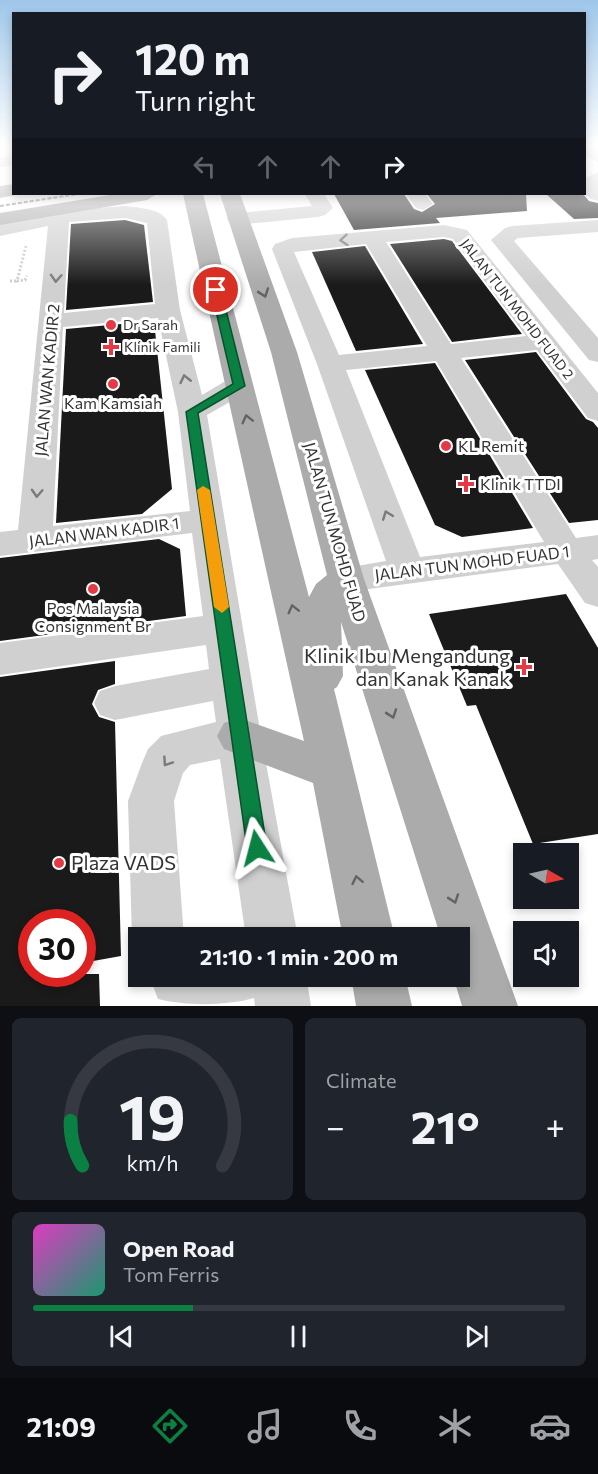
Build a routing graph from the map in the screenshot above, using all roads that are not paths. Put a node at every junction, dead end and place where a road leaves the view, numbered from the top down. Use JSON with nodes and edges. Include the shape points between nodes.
{"nodes":[{"id":1,"x":140,"y":195,"type":"edge"},
{"id":2,"x":316,"y":195,"type":"edge"},
{"id":3,"x":125,"y":197,"type":"junction"},
{"id":4,"x":234,"y":201,"type":"edge"},
{"id":5,"x":184,"y":202,"type":"edge"},
{"id":6,"x":0,"y":219,"type":"edge"},
{"id":7,"x":60,"y":219,"type":"junction"},
{"id":8,"x":598,"y":226,"type":"edge"},
{"id":9,"x":0,"y":230,"type":"edge"},
{"id":10,"x":372,"y":237,"type":"junction"},
{"id":11,"x":284,"y":256,"type":"junction"},
{"id":12,"x":252,"y":258,"type":"junction"},
{"id":13,"x":168,"y":310,"type":"junction"},
{"id":14,"x":561,"y":311,"type":"junction"},
{"id":15,"x":521,"y":315,"type":"junction"},
{"id":16,"x":53,"y":321,"type":"junction"},
{"id":17,"x":589,"y":334,"type":"edge"},
{"id":18,"x":542,"y":342,"type":"junction"},
{"id":19,"x":445,"y":352,"type":"junction"},
{"id":20,"x":598,"y":354,"type":"edge"},
{"id":21,"x":330,"y":364,"type":"junction"},
{"id":22,"x":598,"y":370,"type":"edge"},
{"id":23,"x":566,"y":373,"type":"junction"},
{"id":24,"x":239,"y":386,"type":"junction"},
{"id":25,"x":192,"y":412,"type":"junction"},
{"id":26,"x":598,"y":412,"type":"edge"},
{"id":27,"x":208,"y":520,"type":"junction"},
{"id":28,"x":35,"y":540,"type":"junction"},
{"id":29,"x":0,"y":544,"type":"edge"},
{"id":30,"x":582,"y":549,"type":"edge"},
{"id":31,"x":407,"y":569,"type":"junction"},
{"id":32,"x":346,"y":579,"type":"junction"},
{"id":33,"x":598,"y":594,"type":"edge"},
{"id":34,"x":225,"y":628,"type":"junction"},
{"id":35,"x":0,"y":659,"type":"edge"},
{"id":36,"x":232,"y":681,"type":"junction"},
{"id":37,"x":115,"y":704,"type":"dead end"},
{"id":38,"x":239,"y":736,"type":"junction"},
{"id":39,"x":329,"y":754,"type":"junction"},
{"id":40,"x":157,"y":927,"type":"edge"},
{"id":41,"x":270,"y":927,"type":"edge"},
{"id":42,"x":367,"y":927,"type":"edge"},
{"id":43,"x":280,"y":987,"type":"edge"},
{"id":44,"x":380,"y":987,"type":"edge"},
{"id":45,"x":491,"y":995,"type":"edge"},
{"id":46,"x":283,"y":1006,"type":"edge"},
{"id":47,"x":384,"y":1006,"type":"edge"}],
"edges":[{"from":1,"to":3,"type":"main road"},
{"from":2,"to":4,"type":"street","via":[[323,208],[318,211]]},
{"from":3,"to":5,"type":"main road"},
{"from":3,"to":6,"type":"main road"},
{"from":4,"to":12,"type":"main road","name":"JALAN TUN MOHD FUAD"},
{"from":5,"to":24,"type":"main road"},
{"from":7,"to":9,"type":"street"},
{"from":7,"to":13,"type":"street","via":[[130,210],[157,220]]},
{"from":7,"to":16,"type":"street","name":"JALAN WAN KADIR 2","one_way":true},
{"from":8,"to":14,"type":"street","name":"JALAN TUN MOHD FUAD 2","via":[[512,232],[502,240]]},
{"from":10,"to":11,"type":"street","name":"JALAN TUN MOHD FUAD 2","one_way":true,"via":[[292,244],[283,249]]},
{"from":10,"to":15,"type":"street","name":"JALAN TUN MOHD FUAD 2","via":[[444,231],[460,234]]},
{"from":10,"to":19,"type":"street"},
{"from":11,"to":12,"type":"street","name":"JALAN TUN MOHD FUAD 2"},
{"from":11,"to":21,"type":"street"},
{"from":12,"to":32,"type":"main road","name":"JALAN TUN MOHD FUAD","one_way":true,"via":[[284,352]]},
{"from":13,"to":16,"type":"street"},
{"from":25,"to":13,"type":"street","one_way":true},
{"from":14,"to":15,"type":"street"},
{"from":14,"to":17,"type":"street","name":"JALAN TUN MOHD FUAD 2"},
{"from":15,"to":18,"type":"street","name":"JALAN TUN MOHD FUAD 2"},
{"from":16,"to":28,"type":"street","name":"JALAN WAN KADIR 2","one_way":true,"via":[[39,446]]},
{"from":17,"to":20,"type":"street","name":"JALAN TUN MOHD FUAD 2"},
{"from":18,"to":19,"type":"street"},
{"from":18,"to":23,"type":"street","name":"JALAN TUN MOHD FUAD 2"},
{"from":19,"to":21,"type":"street"},
{"from":19,"to":30,"type":"street"},
{"from":31,"to":21,"type":"street","one_way":true},
{"from":22,"to":23,"type":"street"},
{"from":23,"to":26,"type":"street","name":"JALAN TUN MOHD FUAD 2"},
{"from":24,"to":25,"type":"street"},
{"from":39,"to":24,"type":"main road","one_way":true},
{"from":25,"to":27,"type":"street"},
{"from":27,"to":28,"type":"street","name":"JALAN WAN KADIR 1"},
{"from":27,"to":34,"type":"street"},
{"from":28,"to":29,"type":"street","name":"JALAN WAN KADIR 1"},
{"from":30,"to":31,"type":"street","name":"JALAN TUN MOHD FUAD 1"},
{"from":30,"to":33,"type":"street"},
{"from":31,"to":32,"type":"street","name":"JALAN TUN MOHD FUAD 1"},
{"from":32,"to":39,"type":"main road","via":[[328,593],[322,615]]},
{"from":32,"to":45,"type":"main road","name":"JALAN TUN MOHD FUAD","one_way":true},
{"from":34,"to":35,"type":"street"},
{"from":34,"to":36,"type":"street"},
{"from":36,"to":37,"type":"street"},
{"from":36,"to":38,"type":"street"},
{"from":38,"to":39,"type":"main road"},
{"from":38,"to":40,"type":"street","one_way":true,"via":[[177,750],[164,764],[151,801]]},
{"from":38,"to":41,"type":"street"},
{"from":42,"to":39,"type":"main road","one_way":true},
{"from":43,"to":46,"type":"street"},
{"from":44,"to":47,"type":"main road"}]}
